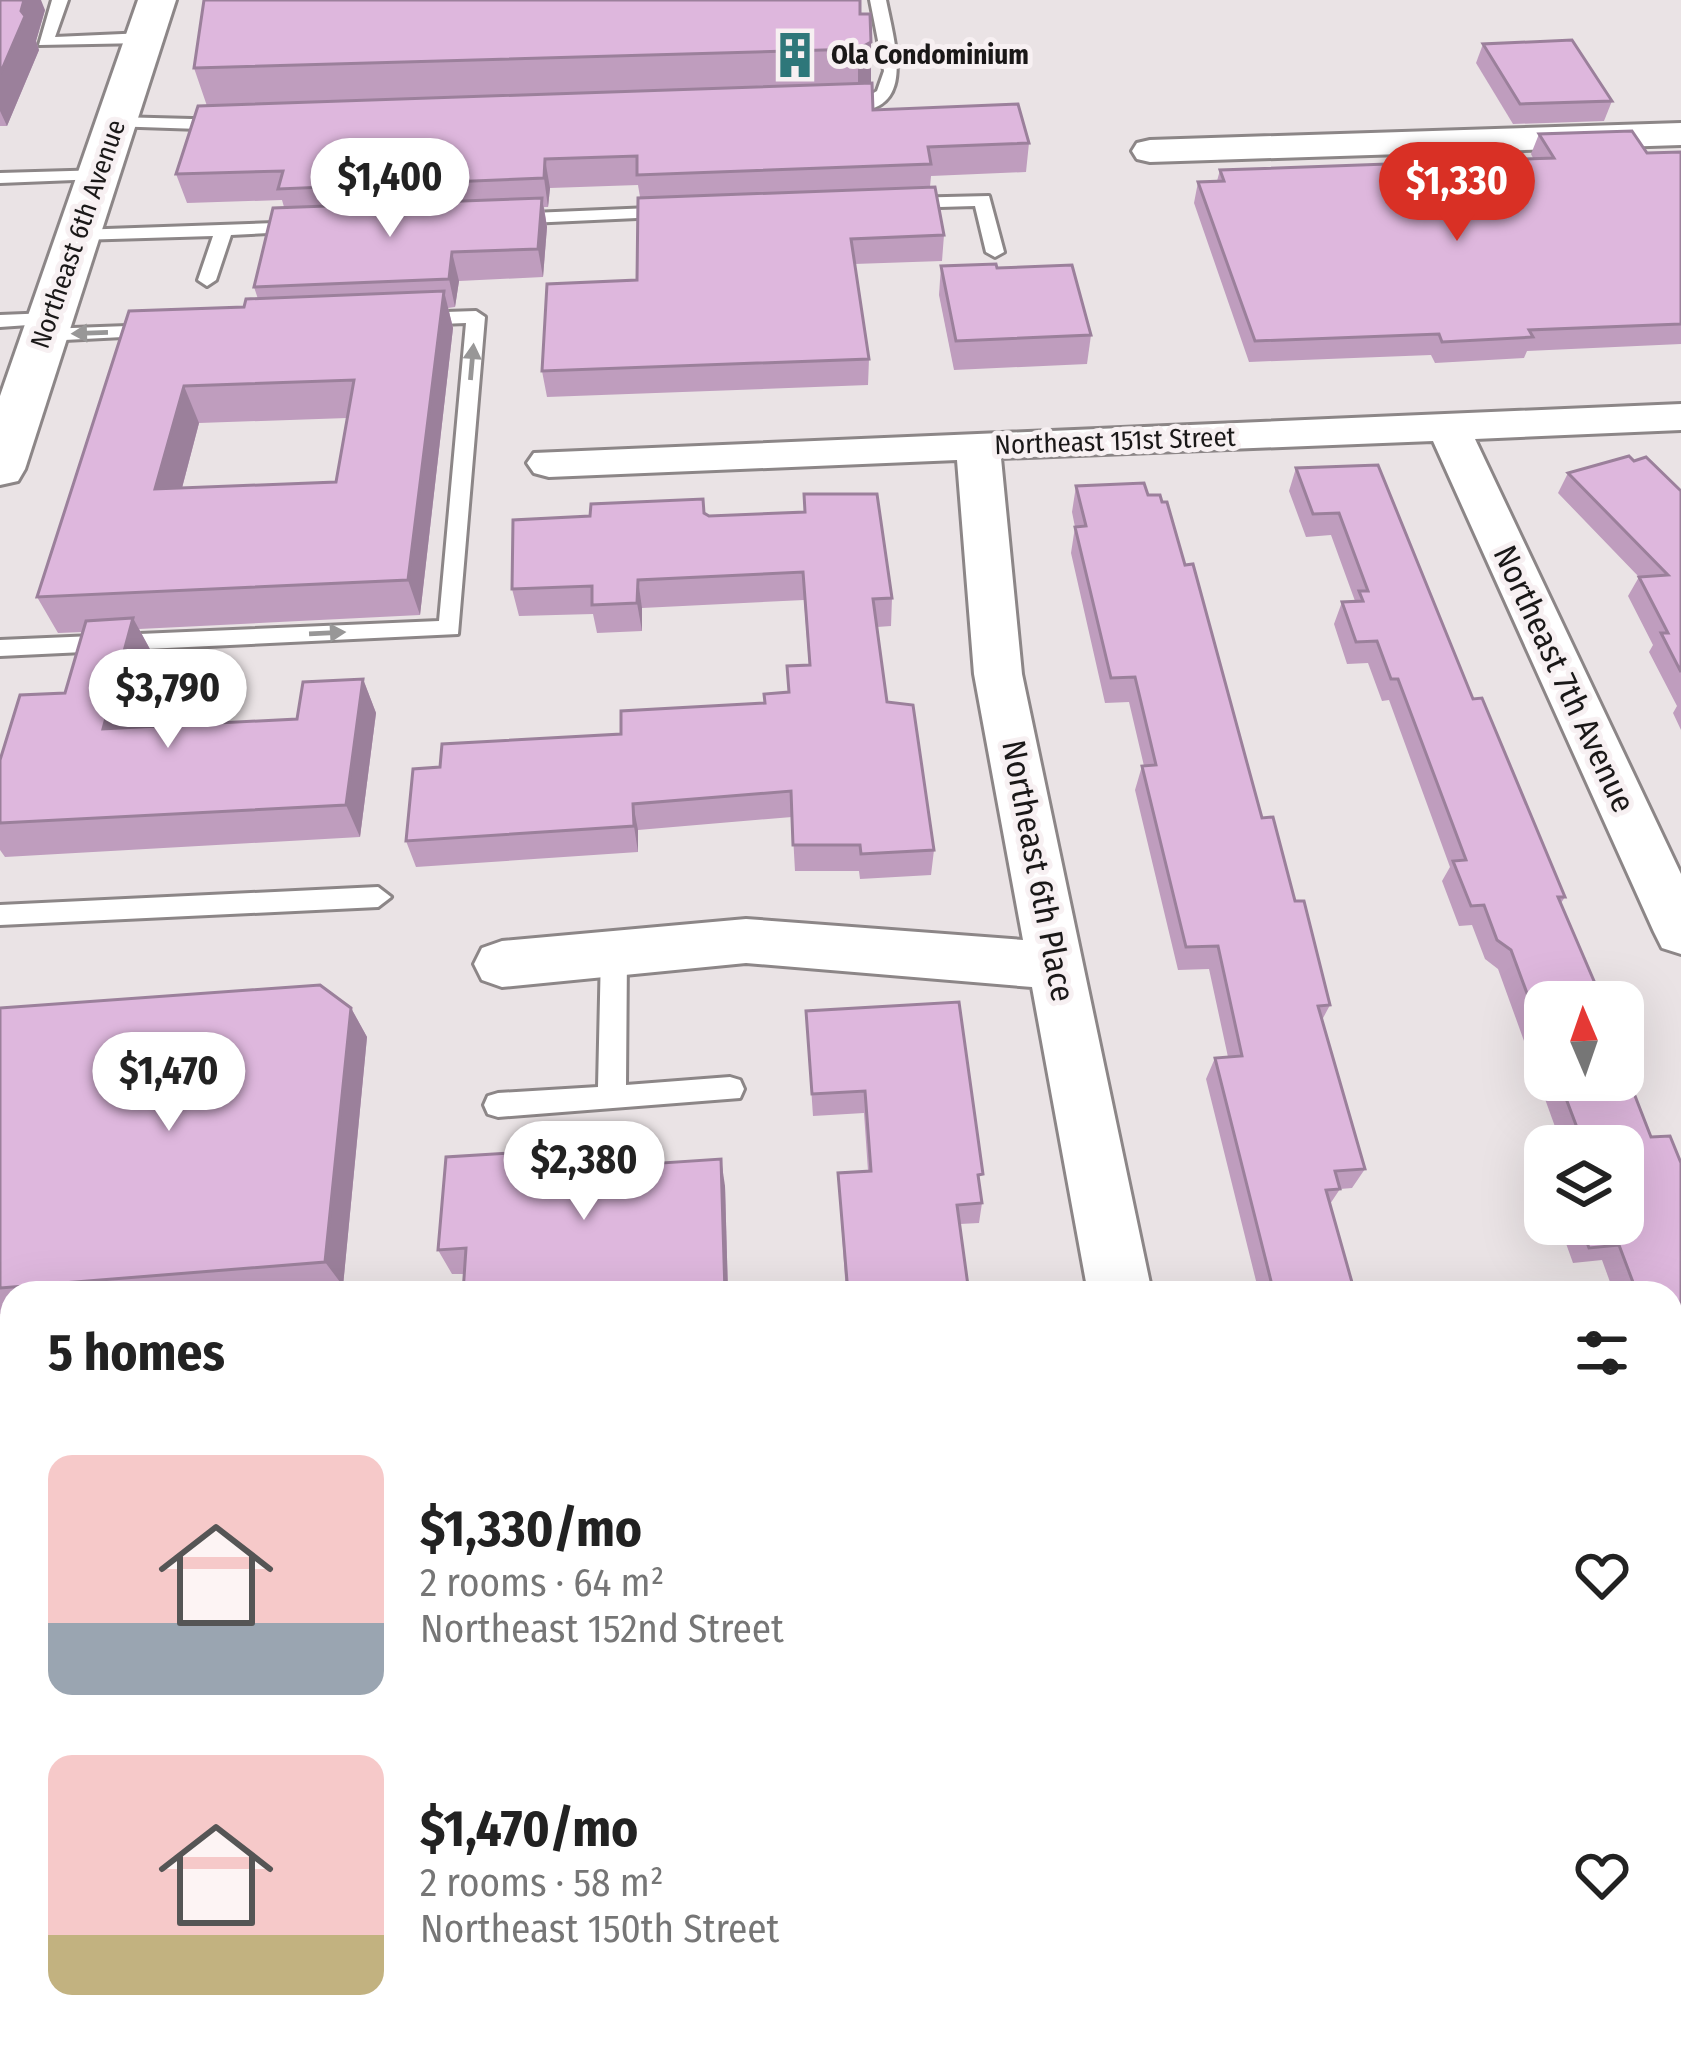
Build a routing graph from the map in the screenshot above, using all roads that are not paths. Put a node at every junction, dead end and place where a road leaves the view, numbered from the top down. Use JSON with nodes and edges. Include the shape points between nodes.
{"nodes":[{"id":1,"x":60,"y":0,"type":"edge"},
{"id":2,"x":878,"y":0,"type":"edge"},
{"id":3,"x":151,"y":19,"type":"edge"},
{"id":4,"x":815,"y":107,"type":"edge"},
{"id":5,"x":116,"y":122,"type":"junction"},
{"id":6,"x":240,"y":126,"type":"edge"},
{"id":7,"x":1681,"y":134,"type":"edge"},
{"id":8,"x":1150,"y":151,"type":"dead end"},
{"id":9,"x":99,"y":174,"type":"junction"},
{"id":10,"x":0,"y":178,"type":"edge"},
{"id":11,"x":888,"y":204,"type":"edge"},
{"id":12,"x":698,"y":211,"type":"edge"},
{"id":13,"x":485,"y":220,"type":"edge"},
{"id":14,"x":319,"y":226,"type":"edge"},
{"id":15,"x":224,"y":230,"type":"junction"},
{"id":16,"x":78,"y":236,"type":"junction"},
{"id":17,"x":995,"y":252,"type":"dead end"},
{"id":18,"x":207,"y":280,"type":"dead end"},
{"id":19,"x":0,"y":321,"type":"edge"},
{"id":20,"x":383,"y":321,"type":"edge"},
{"id":21,"x":47,"y":327,"type":"junction"},
{"id":22,"x":174,"y":330,"type":"edge"},
{"id":23,"x":14,"y":384,"type":"edge"},
{"id":24,"x":1681,"y":417,"type":"edge"},
{"id":25,"x":1448,"y":427,"type":"junction"},
{"id":26,"x":978,"y":447,"type":"junction"},
{"id":27,"x":549,"y":463,"type":"dead end"},
{"id":28,"x":0,"y":469,"type":"edge"},
{"id":29,"x":0,"y":648,"type":"edge"},
{"id":30,"x":378,"y":897,"type":"dead end"},
{"id":31,"x":0,"y":915,"type":"edge"},
{"id":32,"x":1681,"y":932,"type":"edge"},
{"id":33,"x":614,"y":953,"type":"junction"},
{"id":34,"x":502,"y":964,"type":"dead end"},
{"id":35,"x":1058,"y":966,"type":"junction"},
{"id":36,"x":730,"y":1089,"type":"dead end"},
{"id":37,"x":612,"y":1098,"type":"junction"},
{"id":38,"x":498,"y":1105,"type":"dead end"},
{"id":39,"x":1118,"y":1281,"type":"edge"}],
"edges":[{"from":1,"to":3,"type":"lane","via":[[45,41]]},
{"from":2,"to":4,"type":"lane","via":[[892,71],[884,94],[863,106]]},
{"from":3,"to":5,"type":"main road","name":"Northeast 6th Avenue"},
{"from":5,"to":6,"type":"lane"},
{"from":5,"to":9,"type":"main road","name":"Northeast 6th Avenue"},
{"from":7,"to":8,"type":"street"},
{"from":9,"to":10,"type":"lane"},
{"from":9,"to":16,"type":"main road","name":"Northeast 6th Avenue"},
{"from":11,"to":17,"type":"lane","via":[[983,200]]},
{"from":12,"to":13,"type":"lane"},
{"from":14,"to":15,"type":"lane"},
{"from":15,"to":16,"type":"lane"},
{"from":15,"to":18,"type":"lane"},
{"from":16,"to":21,"type":"main road","name":"Northeast 6th Avenue"},
{"from":19,"to":21,"type":"lane"},
{"from":29,"to":20,"type":"lane","one_way":true,"via":[[450,628],[476,317]]},
{"from":22,"to":21,"type":"lane","one_way":true},
{"from":21,"to":23,"type":"main road","name":"Northeast 6th Avenue"},
{"from":23,"to":28,"type":"main road","name":"Northeast 6th Avenue"},
{"from":24,"to":25,"type":"street","name":"Northeast 151st Street"},
{"from":25,"to":26,"type":"street","name":"Northeast 151st Street"},
{"from":25,"to":32,"type":"street","name":"Northeast 7th Avenue"},
{"from":26,"to":27,"type":"street","name":"Northeast 151st Street"},
{"from":26,"to":35,"type":"street","name":"Northeast 6th Place","via":[[998,674]]},
{"from":30,"to":31,"type":"lane"},
{"from":33,"to":34,"type":"street"},
{"from":33,"to":35,"type":"street","via":[[746,940]]},
{"from":33,"to":37,"type":"lane"},
{"from":35,"to":39,"type":"street","name":"Northeast 6th Place"},
{"from":36,"to":37,"type":"lane"},
{"from":37,"to":38,"type":"lane"}]}
